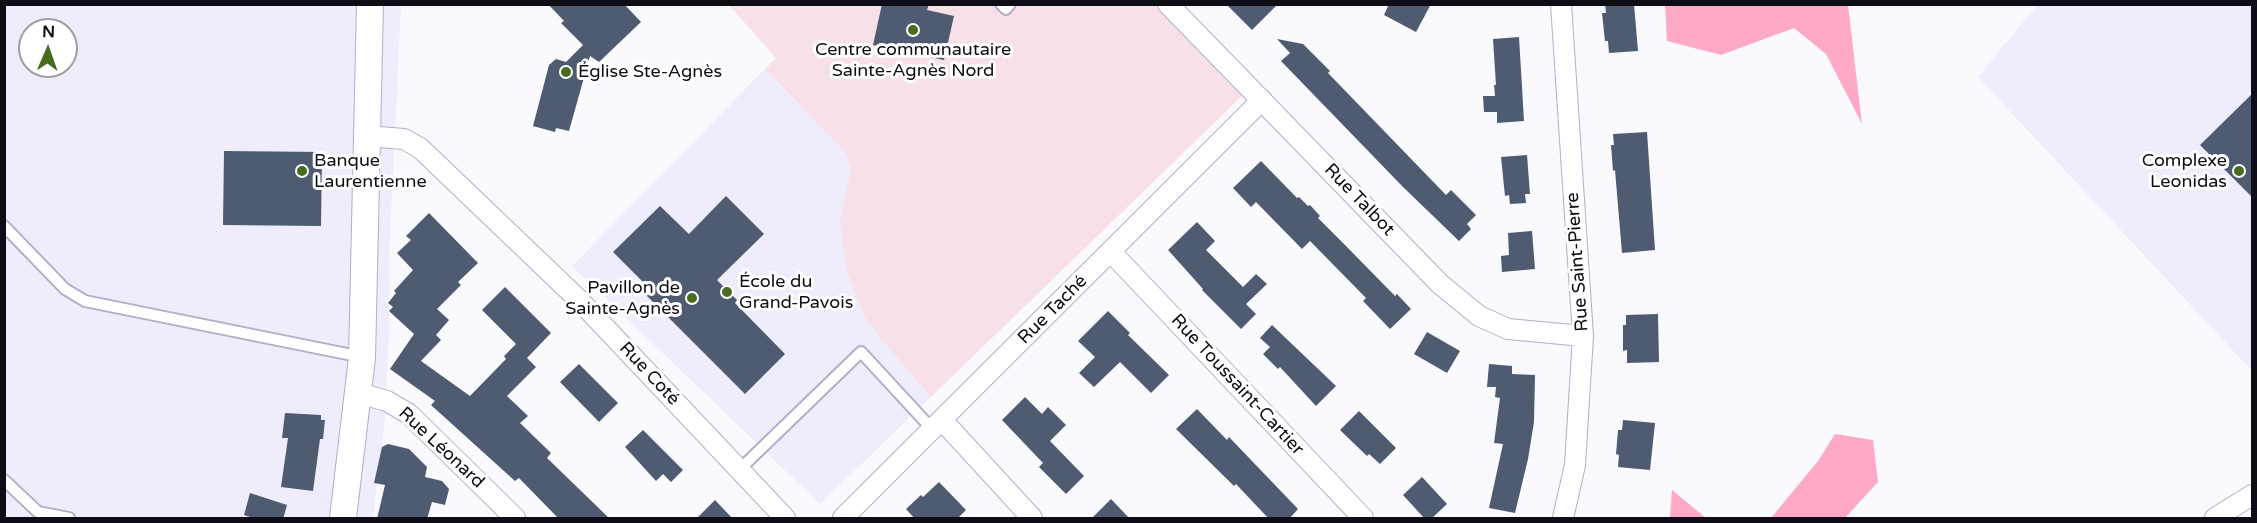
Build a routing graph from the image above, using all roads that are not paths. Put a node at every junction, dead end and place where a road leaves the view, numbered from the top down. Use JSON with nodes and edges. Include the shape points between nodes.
{"nodes":[{"id":1,"x":370,"y":4,"type":"edge"},
{"id":2,"x":1001,"y":4,"type":"edge"},
{"id":3,"x":1010,"y":4,"type":"edge"},
{"id":4,"x":1168,"y":4,"type":"edge"},
{"id":5,"x":1560,"y":4,"type":"edge"},
{"id":6,"x":1262,"y":100,"type":"junction"},
{"id":7,"x":366,"y":136,"type":"junction"},
{"id":8,"x":4,"y":226,"type":"edge"},
{"id":9,"x":1110,"y":252,"type":"junction"},
{"id":10,"x":1583,"y":336,"type":"junction"},
{"id":11,"x":362,"y":357,"type":"junction"},
{"id":12,"x":358,"y":393,"type":"junction"},
{"id":13,"x":937,"y":424,"type":"junction"},
{"id":14,"x":739,"y":470,"type":"junction"},
{"id":15,"x":4,"y":480,"type":"edge"},
{"id":16,"x":2253,"y":495,"type":"edge"},
{"id":17,"x":69,"y":519,"type":"edge"},
{"id":18,"x":343,"y":519,"type":"edge"},
{"id":19,"x":515,"y":519,"type":"edge"},
{"id":20,"x":785,"y":519,"type":"edge"},
{"id":21,"x":843,"y":519,"type":"edge"},
{"id":22,"x":1032,"y":519,"type":"edge"},
{"id":23,"x":1364,"y":519,"type":"edge"},
{"id":24,"x":1563,"y":519,"type":"edge"},
{"id":25,"x":2215,"y":519,"type":"edge"}],
"edges":[{"from":1,"to":7,"type":"street"},
{"from":2,"to":3,"type":"lane","via":[[1006,9]]},
{"from":4,"to":6,"type":"street","name":"Rue Talbot"},
{"from":5,"to":10,"type":"street","name":"Rue Saint-Pierre"},
{"from":6,"to":9,"type":"street","name":"Rue Taché"},
{"from":6,"to":10,"type":"street","name":"Rue Talbot","via":[[1440,284],[1479,316],[1508,329]]},
{"from":7,"to":11,"type":"street"},
{"from":7,"to":14,"type":"street","name":"Rue Coté","via":[[404,139],[420,148],[579,301]]},
{"from":8,"to":11,"type":"lane","via":[[65,289],[85,301]]},
{"from":9,"to":13,"type":"street","name":"Rue Taché"},
{"from":9,"to":23,"type":"street","name":"Rue Toussaint-Cartier"},
{"from":10,"to":24,"type":"street","name":"Rue Saint-Pierre","via":[[1575,465]]},
{"from":11,"to":12,"type":"street"},
{"from":12,"to":18,"type":"street"},
{"from":12,"to":19,"type":"street","name":"Rue Léonard","via":[[387,401],[409,414]]},
{"from":13,"to":14,"type":"lane","via":[[861,351]]},
{"from":13,"to":21,"type":"street","name":"Rue Taché"},
{"from":13,"to":22,"type":"street"},
{"from":14,"to":20,"type":"street","name":"Rue Coté"},
{"from":15,"to":17,"type":"lane","via":[[38,512]]},
{"from":16,"to":25,"type":"street"}]}
